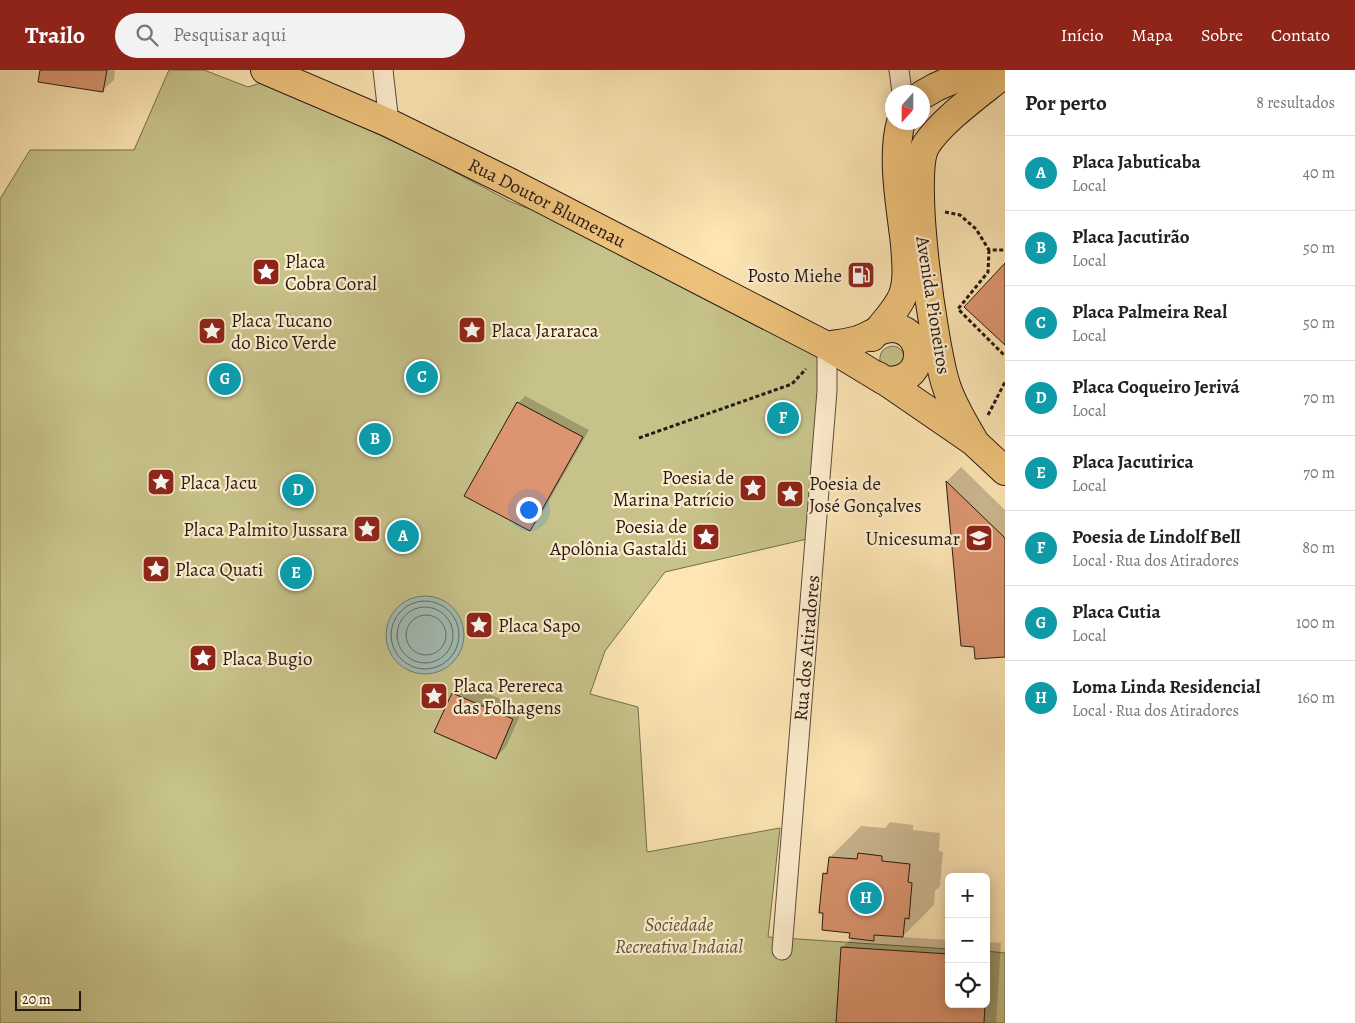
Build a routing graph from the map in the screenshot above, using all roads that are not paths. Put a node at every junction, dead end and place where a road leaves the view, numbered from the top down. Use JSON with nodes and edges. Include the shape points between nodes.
{"nodes":[{"id":1,"x":265,"y":70,"type":"edge"},
{"id":2,"x":383,"y":70,"type":"edge"},
{"id":3,"x":899,"y":70,"type":"edge"},
{"id":4,"x":976,"y":70,"type":"edge"},
{"id":5,"x":1005,"y":73,"type":"edge"},
{"id":6,"x":901,"y":85,"type":"edge"},
{"id":7,"x":930,"y":90,"type":"edge"},
{"id":8,"x":389,"y":123,"type":"junction"},
{"id":9,"x":899,"y":130,"type":"edge"},
{"id":10,"x":875,"y":333,"type":"junction"},
{"id":11,"x":827,"y":346,"type":"junction"},
{"id":12,"x":883,"y":380,"type":"junction"},
{"id":13,"x":974,"y":442,"type":"junction"},
{"id":14,"x":1005,"y":471,"type":"edge"},
{"id":15,"x":782,"y":950,"type":"dead end"}],
"edges":[{"from":1,"to":8,"type":"main road","name":"Rua Doutor Blumenau"},
{"from":2,"to":8,"type":"street"},
{"from":3,"to":6,"type":"street"},
{"from":4,"to":7,"type":"main road"},
{"from":5,"to":13,"type":"main road","name":"Avenida Pioneiros","via":[[939,130],[926,146],[920,161],[920,213],[936,350],[946,386]]},
{"from":8,"to":11,"type":"main road","name":"Rua Doutor Blumenau"},
{"from":9,"to":10,"type":"main road","name":"Avenida Pioneiros","via":[[897,157],[906,282],[898,303]]},
{"from":10,"to":11,"type":"main road"},
{"from":10,"to":12,"type":"main road","name":"Avenida Pioneiros","via":[[865,353],[873,374]]},
{"from":10,"to":12,"type":"main road","via":[[892,328],[902,330],[910,334],[918,350],[915,368],[909,375],[892,382]]},
{"from":11,"to":12,"type":"main road","name":"Rua Doutor Blumenau"},
{"from":11,"to":15,"type":"street","name":"Rua dos Atiradores","via":[[827,391]]},
{"from":12,"to":13,"type":"main road"},
{"from":13,"to":14,"type":"main road"}]}
